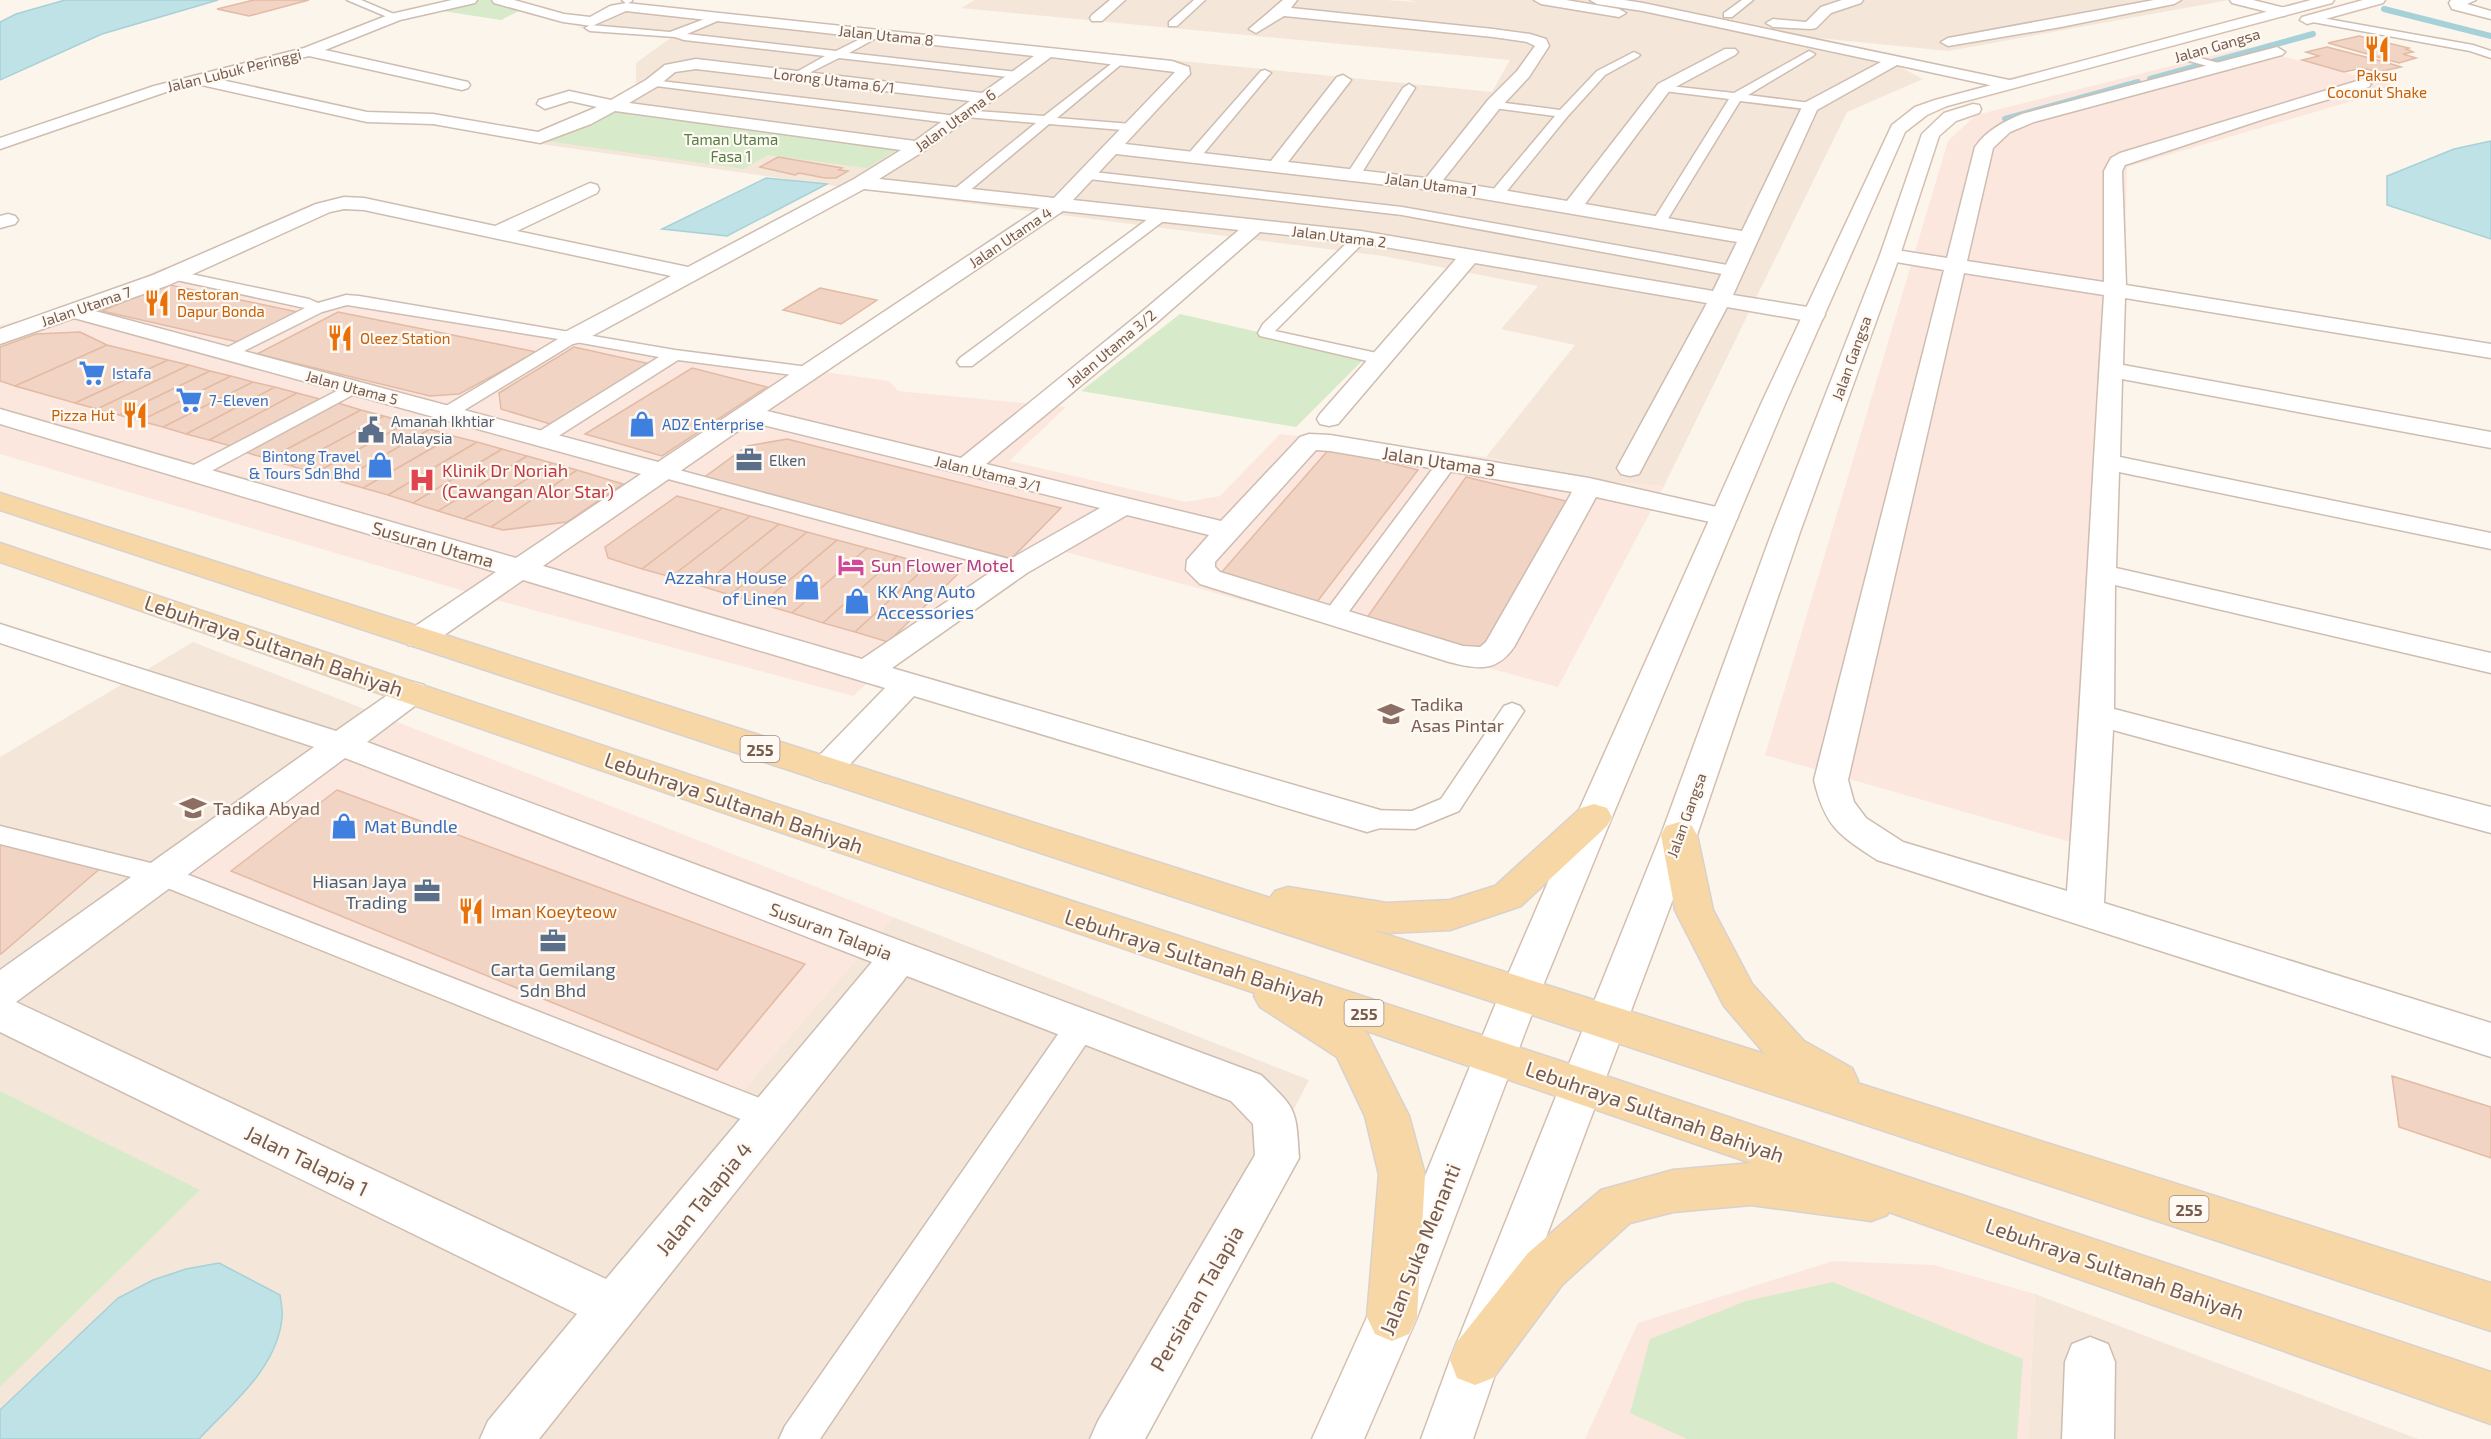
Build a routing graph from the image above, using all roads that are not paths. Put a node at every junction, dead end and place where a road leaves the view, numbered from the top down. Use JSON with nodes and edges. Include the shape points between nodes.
{"nodes":[{"id":1,"x":352,"y":0,"type":"edge"},
{"id":2,"x":470,"y":0,"type":"edge"},
{"id":3,"x":499,"y":0,"type":"edge"},
{"id":4,"x":1118,"y":0,"type":"edge"},
{"id":5,"x":1200,"y":0,"type":"edge"},
{"id":6,"x":1541,"y":0,"type":"edge"},
{"id":7,"x":1597,"y":0,"type":"edge"},
{"id":8,"x":1748,"y":0,"type":"edge"},
{"id":9,"x":1856,"y":0,"type":"edge"},
{"id":10,"x":2174,"y":0,"type":"edge"},
{"id":11,"x":2237,"y":0,"type":"edge"},
{"id":12,"x":2327,"y":0,"type":"edge"},
{"id":13,"x":2378,"y":0,"type":"edge"},
{"id":14,"x":1646,"y":5,"type":"edge"},
{"id":15,"x":2468,"y":5,"type":"edge"},
{"id":16,"x":1286,"y":6,"type":"edge"},
{"id":17,"x":2284,"y":12,"type":"junction"},
{"id":18,"x":1728,"y":15,"type":"junction"},
{"id":19,"x":2491,"y":15,"type":"edge"},
{"id":20,"x":396,"y":17,"type":"junction"},
{"id":21,"x":718,"y":17,"type":"junction"},
{"id":22,"x":1097,"y":18,"type":"dead end"},
{"id":23,"x":2312,"y":19,"type":"junction"},
{"id":24,"x":1173,"y":24,"type":"dead end"},
{"id":25,"x":591,"y":25,"type":"junction"},
{"id":26,"x":1256,"y":29,"type":"dead end"},
{"id":27,"x":676,"y":34,"type":"junction"},
{"id":28,"x":876,"y":34,"type":"junction"},
{"id":29,"x":2243,"y":38,"type":"dead end"},
{"id":30,"x":1948,"y":42,"type":"dead end"},
{"id":31,"x":309,"y":51,"type":"junction"},
{"id":32,"x":1047,"y":52,"type":"junction"},
{"id":33,"x":1731,"y":52,"type":"dead end"},
{"id":34,"x":2277,"y":52,"type":"dead end"},
{"id":35,"x":836,"y":54,"type":"junction"},
{"id":36,"x":1809,"y":54,"type":"dead end"},
{"id":37,"x":2491,"y":55,"type":"edge"},
{"id":38,"x":1634,"y":56,"type":"dead end"},
{"id":39,"x":1897,"y":59,"type":"junction"},
{"id":40,"x":2215,"y":59,"type":"junction"},
{"id":41,"x":1120,"y":60,"type":"junction"},
{"id":42,"x":1183,"y":70,"type":"joint"},
{"id":43,"x":1265,"y":73,"type":"dead end"},
{"id":44,"x":1017,"y":75,"type":"junction"},
{"id":45,"x":797,"y":76,"type":"junction"},
{"id":46,"x":199,"y":80,"type":"junction"},
{"id":47,"x":1343,"y":80,"type":"dead end"},
{"id":48,"x":652,"y":83,"type":"junction"},
{"id":49,"x":2008,"y":84,"type":"junction"},
{"id":50,"x":2363,"y":84,"type":"dead end"},
{"id":51,"x":462,"y":85,"type":"dead end"},
{"id":52,"x":1664,"y":87,"type":"junction"},
{"id":53,"x":1409,"y":88,"type":"dead end"},
{"id":54,"x":1736,"y":97,"type":"junction"},
{"id":55,"x":987,"y":98,"type":"junction"},
{"id":56,"x":544,"y":104,"type":"dead end"},
{"id":57,"x":1494,"y":104,"type":"junction"},
{"id":58,"x":613,"y":106,"type":"junction"},
{"id":59,"x":1810,"y":107,"type":"junction"},
{"id":60,"x":1563,"y":114,"type":"junction"},
{"id":61,"x":962,"y":117,"type":"junction"},
{"id":62,"x":1048,"y":120,"type":"junction"},
{"id":63,"x":1131,"y":128,"type":"junction"},
{"id":64,"x":0,"y":144,"type":"edge"},
{"id":65,"x":918,"y":147,"type":"junction"},
{"id":66,"x":1112,"y":148,"type":"junction"},
{"id":67,"x":1194,"y":156,"type":"junction"},
{"id":68,"x":1277,"y":165,"type":"junction"},
{"id":69,"x":1354,"y":174,"type":"junction"},
{"id":70,"x":1085,"y":175,"type":"junction"},
{"id":71,"x":861,"y":183,"type":"junction"},
{"id":72,"x":1431,"y":184,"type":"junction"},
{"id":73,"x":590,"y":189,"type":"dead end"},
{"id":74,"x":957,"y":194,"type":"junction"},
{"id":75,"x":1497,"y":194,"type":"junction"},
{"id":76,"x":1058,"y":205,"type":"junction"},
{"id":77,"x":1573,"y":207,"type":"junction"},
{"id":78,"x":1161,"y":216,"type":"junction"},
{"id":79,"x":1659,"y":222,"type":"junction"},
{"id":80,"x":1255,"y":226,"type":"junction"},
{"id":81,"x":498,"y":232,"type":"junction"},
{"id":82,"x":1361,"y":237,"type":"junction"},
{"id":83,"x":1748,"y":238,"type":"junction"},
{"id":84,"x":1890,"y":255,"type":"junction"},
{"id":85,"x":1470,"y":256,"type":"junction"},
{"id":86,"x":1955,"y":266,"type":"junction"},
{"id":87,"x":1733,"y":271,"type":"junction"},
{"id":88,"x":692,"y":274,"type":"junction"},
{"id":89,"x":172,"y":275,"type":"junction"},
{"id":90,"x":2115,"y":289,"type":"junction"},
{"id":91,"x":1720,"y":299,"type":"junction"},
{"id":92,"x":316,"y":309,"type":"junction"},
{"id":93,"x":75,"y":312,"type":"junction"},
{"id":94,"x":1814,"y":315,"type":"junction"},
{"id":95,"x":0,"y":337,"type":"edge"},
{"id":96,"x":573,"y":337,"type":"junction"},
{"id":97,"x":2491,"y":351,"type":"edge"},
{"id":98,"x":230,"y":353,"type":"junction"},
{"id":99,"x":675,"y":355,"type":"junction"},
{"id":100,"x":1380,"y":359,"type":"junction"},
{"id":101,"x":966,"y":362,"type":"dead end"},
{"id":102,"x":2111,"y":370,"type":"junction"},
{"id":103,"x":808,"y":372,"type":"junction"},
{"id":104,"x":354,"y":387,"type":"junction"},
{"id":105,"x":447,"y":413,"type":"junction"},
{"id":106,"x":749,"y":414,"type":"junction"},
{"id":107,"x":0,"y":416,"type":"edge"},
{"id":108,"x":1329,"y":419,"type":"dead end"},
{"id":109,"x":542,"y":438,"type":"junction"},
{"id":110,"x":2491,"y":440,"type":"edge"},
{"id":111,"x":2108,"y":462,"type":"junction"},
{"id":112,"x":1447,"y":463,"type":"junction"},
{"id":113,"x":966,"y":467,"type":"junction"},
{"id":114,"x":1630,"y":468,"type":"dead end"},
{"id":115,"x":664,"y":472,"type":"junction"},
{"id":116,"x":193,"y":473,"type":"junction"},
{"id":117,"x":1589,"y":486,"type":"junction"},
{"id":118,"x":0,"y":501,"type":"edge"},
{"id":119,"x":1123,"y":506,"type":"junction"},
{"id":120,"x":1724,"y":517,"type":"junction"},
{"id":121,"x":1227,"y":531,"type":"junction"},
{"id":122,"x":2491,"y":541,"type":"edge"},
{"id":123,"x":0,"y":552,"type":"edge"},
{"id":124,"x":1017,"y":567,"type":"junction"},
{"id":125,"x":520,"y":569,"type":"junction"},
{"id":126,"x":2101,"y":573,"type":"junction"},
{"id":127,"x":1334,"y":616,"type":"junction"},
{"id":128,"x":0,"y":633,"type":"edge"},
{"id":129,"x":419,"y":638,"type":"junction"},
{"id":130,"x":2491,"y":663,"type":"edge"},
{"id":131,"x":867,"y":671,"type":"junction"},
{"id":132,"x":908,"y":683,"type":"junction"},
{"id":133,"x":413,"y":692,"type":"junction"},
{"id":134,"x":1512,"y":711,"type":"dead end"},
{"id":135,"x":2097,"y":715,"type":"junction"},
{"id":136,"x":340,"y":744,"type":"junction"},
{"id":137,"x":825,"y":770,"type":"junction"},
{"id":138,"x":1594,"y":817,"type":"junction"},
{"id":139,"x":1367,"y":819,"type":"joint"},
{"id":140,"x":2491,"y":820,"type":"edge"},
{"id":141,"x":0,"y":835,"type":"edge"},
{"id":142,"x":1679,"y":835,"type":"junction"},
{"id":143,"x":161,"y":875,"type":"junction"},
{"id":144,"x":1220,"y":897,"type":"junction"},
{"id":145,"x":2085,"y":911,"type":"junction"},
{"id":146,"x":899,"y":957,"type":"junction"},
{"id":147,"x":1232,"y":969,"type":"junction"},
{"id":148,"x":0,"y":992,"type":"edge"},
{"id":149,"x":1520,"y":993,"type":"junction"},
{"id":150,"x":0,"y":1013,"type":"edge"},
{"id":151,"x":1606,"y":1021,"type":"junction"},
{"id":152,"x":1081,"y":1026,"type":"junction"},
{"id":153,"x":2491,"y":1040,"type":"edge"},
{"id":154,"x":1496,"y":1057,"type":"junction"},
{"id":155,"x":1582,"y":1086,"type":"junction"},
{"id":156,"x":1887,"y":1111,"type":"junction"},
{"id":157,"x":769,"y":1116,"type":"junction"},
{"id":158,"x":1277,"y":1158,"type":"joint"},
{"id":159,"x":1942,"y":1209,"type":"junction"},
{"id":160,"x":614,"y":1307,"type":"junction"},
{"id":161,"x":2491,"y":1307,"type":"edge"},
{"id":162,"x":1392,"y":1317,"type":"junction"},
{"id":163,"x":1475,"y":1360,"type":"junction"},
{"id":164,"x":2090,"y":1362,"type":"dead end"},
{"id":165,"x":2491,"y":1398,"type":"edge"},
{"id":166,"x":506,"y":1439,"type":"edge"},
{"id":167,"x":798,"y":1439,"type":"edge"},
{"id":168,"x":1116,"y":1439,"type":"edge"},
{"id":169,"x":1338,"y":1439,"type":"edge"},
{"id":170,"x":1447,"y":1439,"type":"edge"},
{"id":171,"x":2088,"y":1439,"type":"edge"}],
"edges":[{"from":1,"to":20,"type":"lane"},
{"from":2,"to":20,"type":"street","name":"Jalan Lubuk Peringgi"},
{"from":3,"to":25,"type":"street"},
{"from":4,"to":22,"type":"street"},
{"from":5,"to":24,"type":"lane"},
{"from":6,"to":14,"type":"street"},
{"from":7,"to":14,"type":"street"},
{"from":8,"to":18,"type":"lane"},
{"from":9,"to":18,"type":"street","via":[[1836,5],[1811,25],[1799,27]]},
{"from":10,"to":30,"type":"street"},
{"from":11,"to":17,"type":"street"},
{"from":12,"to":17,"type":"street","name":"Jalan Gangsa"},
{"from":13,"to":23,"type":"street","name":"Jalan Gangsa"},
{"from":14,"to":18,"type":"street"},
{"from":14,"to":39,"type":"street"},
{"from":15,"to":19,"type":"street"},
{"from":16,"to":26,"type":"street"},
{"from":16,"to":57,"type":"street","via":[[1541,42],[1523,74]]},
{"from":17,"to":49,"type":"street","name":"Jalan Gangsa"},
{"from":20,"to":31,"type":"street","name":"Jalan Lubuk Peringgi"},
{"from":21,"to":25,"type":"street","name":"Jalan Utama 8","via":[[626,7],[615,9]]},
{"from":21,"to":27,"type":"lane"},
{"from":21,"to":28,"type":"street","name":"Jalan Utama 8"},
{"from":23,"to":29,"type":"street","name":"Jalan Gangsa"},
{"from":23,"to":37,"type":"lane","via":[[2473,48]]},
{"from":25,"to":27,"type":"lane"},
{"from":27,"to":35,"type":"lane"},
{"from":28,"to":32,"type":"street","name":"Jalan Utama 8"},
{"from":28,"to":35,"type":"lane"},
{"from":31,"to":46,"type":"street","name":"Jalan Lubuk Peringgi"},
{"from":31,"to":51,"type":"street"},
{"from":32,"to":41,"type":"street","name":"Jalan Utama 8"},
{"from":32,"to":44,"type":"street","name":"Jalan Utama 6"},
{"from":33,"to":52,"type":"street"},
{"from":34,"to":40,"type":"street"},
{"from":35,"to":44,"type":"lane"},
{"from":35,"to":45,"type":"lane"},
{"from":36,"to":54,"type":"lane"},
{"from":38,"to":60,"type":"lane","via":[[1601,73]]},
{"from":39,"to":49,"type":"street"},
{"from":39,"to":59,"type":"street"},
{"from":40,"to":84,"type":"street","name":"Jalan Gangsa","via":[[2185,57],[1950,117],[1931,134]]},
{"from":40,"to":86,"type":"street","via":[[2028,118],[1992,135],[1984,147]]},
{"from":41,"to":42,"type":"street","name":"Jalan Utama 8"},
{"from":41,"to":62,"type":"lane"},
{"from":42,"to":63,"type":"street","name":"Jalan Utama 4"},
{"from":43,"to":67,"type":"lane"},
{"from":44,"to":55,"type":"street","name":"Jalan Utama 6"},
{"from":45,"to":48,"type":"street","name":"Lorong Utama 6/1","via":[[681,64]]},
{"from":45,"to":55,"type":"street","name":"Lorong Utama 6/1"},
{"from":46,"to":58,"type":"street","via":[[367,117],[433,119],[540,138]]},
{"from":46,"to":64,"type":"street","name":"Jalan Lubuk Peringgi","via":[[120,101]]},
{"from":47,"to":68,"type":"street"},
{"from":48,"to":58,"type":"street"},
{"from":48,"to":61,"type":"lane"},
{"from":49,"to":94,"type":"street","name":"Jalan Gangsa","via":[[1921,111],[1898,129]]},
{"from":50,"to":90,"type":"street","via":[[2117,162],[2113,171]]},
{"from":52,"to":54,"type":"lane"},
{"from":52,"to":77,"type":"street"},
{"from":53,"to":69,"type":"lane"},
{"from":54,"to":59,"type":"lane"},
{"from":54,"to":79,"type":"lane"},
{"from":55,"to":61,"type":"street","name":"Jalan Utama 6"},
{"from":56,"to":58,"type":"street","via":[[569,96]]},
{"from":57,"to":60,"type":"lane"},
{"from":57,"to":72,"type":"street"},
{"from":58,"to":65,"type":"street"},
{"from":59,"to":83,"type":"street"},
{"from":60,"to":75,"type":"lane"},
{"from":61,"to":62,"type":"lane"},
{"from":61,"to":65,"type":"street","name":"Jalan Utama 6"},
{"from":62,"to":63,"type":"lane"},
{"from":62,"to":74,"type":"lane"},
{"from":63,"to":66,"type":"street","name":"Jalan Utama 4"},
{"from":65,"to":71,"type":"street","name":"Jalan Utama 6"},
{"from":66,"to":67,"type":"street","name":"Jalan Utama 1"},
{"from":66,"to":70,"type":"street","name":"Jalan Utama 4"},
{"from":67,"to":68,"type":"street","name":"Jalan Utama 1"},
{"from":68,"to":69,"type":"street","name":"Jalan Utama 1"},
{"from":69,"to":72,"type":"street","name":"Jalan Utama 1"},
{"from":70,"to":76,"type":"street","name":"Jalan Utama 4"},
{"from":70,"to":87,"type":"lane","via":[[1402,212]]},
{"from":71,"to":74,"type":"street","name":"Jalan Utama 2"},
{"from":71,"to":88,"type":"street"},
{"from":72,"to":75,"type":"street","name":"Jalan Utama 1"},
{"from":73,"to":81,"type":"street"},
{"from":74,"to":76,"type":"street","name":"Jalan Utama 2"},
{"from":75,"to":77,"type":"street","name":"Jalan Utama 1"},
{"from":76,"to":78,"type":"street","name":"Jalan Utama 2"},
{"from":76,"to":103,"type":"street","name":"Jalan Utama 4"},
{"from":77,"to":79,"type":"street","name":"Jalan Utama 1"},
{"from":78,"to":80,"type":"street","name":"Jalan Utama 2"},
{"from":78,"to":101,"type":"lane"},
{"from":79,"to":83,"type":"street","name":"Jalan Utama 1"},
{"from":80,"to":82,"type":"street","name":"Jalan Utama 2"},
{"from":80,"to":113,"type":"street","name":"Jalan Utama 3/2"},
{"from":81,"to":88,"type":"street","name":"Jalan Utama 7"},
{"from":81,"to":89,"type":"street","name":"Jalan Utama 7","via":[[344,203],[322,208]]},
{"from":82,"to":85,"type":"street","name":"Jalan Utama 2"},
{"from":82,"to":100,"type":"lane","via":[[1266,333]]},
{"from":83,"to":87,"type":"street"},
{"from":84,"to":86,"type":"street"},
{"from":84,"to":142,"type":"street","name":"Jalan Gangsa","via":[[1786,532]]},
{"from":85,"to":91,"type":"street","name":"Jalan Utama 2"},
{"from":85,"to":100,"type":"street"},
{"from":86,"to":90,"type":"street"},
{"from":86,"to":145,"type":"street","via":[[1831,780],[1837,804],[1853,828],[1890,851]]},
{"from":87,"to":91,"type":"street"},
{"from":88,"to":96,"type":"street"},
{"from":89,"to":92,"type":"lane","via":[[309,304]]},
{"from":89,"to":93,"type":"street","name":"Jalan Utama 7"},
{"from":90,"to":97,"type":"street"},
{"from":90,"to":102,"type":"street"},
{"from":91,"to":94,"type":"street","name":"Jalan Utama 2"},
{"from":91,"to":114,"type":"street"},
{"from":92,"to":96,"type":"lane","via":[[346,300]]},
{"from":92,"to":98,"type":"lane"},
{"from":93,"to":95,"type":"street","name":"Jalan Utama 7"},
{"from":93,"to":98,"type":"street","name":"Jalan Utama 5"},
{"from":94,"to":120,"type":"street","name":"Jalan Gangsa"},
{"from":96,"to":99,"type":"lane"},
{"from":96,"to":105,"type":"lane"},
{"from":98,"to":104,"type":"street","name":"Jalan Utama 5"},
{"from":99,"to":103,"type":"lane"},
{"from":99,"to":109,"type":"lane"},
{"from":100,"to":108,"type":"street"},
{"from":102,"to":110,"type":"street"},
{"from":102,"to":111,"type":"street"},
{"from":103,"to":106,"type":"street","name":"Jalan Utama 4"},
{"from":104,"to":105,"type":"street","name":"Jalan Utama 5"},
{"from":104,"to":116,"type":"lane"},
{"from":105,"to":109,"type":"street","name":"Jalan Utama 5"},
{"from":106,"to":113,"type":"street","name":"Jalan Utama 3/1"},
{"from":106,"to":115,"type":"street","name":"Jalan Utama 4"},
{"from":107,"to":116,"type":"street","name":"Susuran Utama"},
{"from":109,"to":115,"type":"street","name":"Jalan Utama 5"},
{"from":111,"to":122,"type":"street"},
{"from":111,"to":126,"type":"street"},
{"from":112,"to":117,"type":"street","name":"Jalan Utama 3"},
{"from":112,"to":121,"type":"street","name":"Jalan Utama 3","via":[[1309,442]]},
{"from":112,"to":127,"type":"lane"},
{"from":113,"to":119,"type":"street","name":"Jalan Utama 3/1"},
{"from":115,"to":124,"type":"lane"},
{"from":115,"to":125,"type":"street","name":"Jalan Utama 4"},
{"from":116,"to":125,"type":"street","name":"Susuran Utama"},
{"from":117,"to":120,"type":"street","name":"Jalan Utama 3"},
{"from":117,"to":127,"type":"street","via":[[1498,647],[1487,658],[1460,655]]},
{"from":118,"to":129,"type":"main road","number":"255"},
{"from":119,"to":121,"type":"street","name":"Jalan Utama 3/1"},
{"from":119,"to":124,"type":"street"},
{"from":120,"to":138,"type":"street","name":"Jalan Gangsa"},
{"from":121,"to":127,"type":"street","name":"Jalan Utama 3","via":[[1202,560],[1200,570],[1210,578]]},
{"from":123,"to":133,"type":"main road","name":"Lebuhraya Sultanah Bahiyah","number":"255"},
{"from":124,"to":131,"type":"street"},
{"from":125,"to":129,"type":"street","name":"Jalan Utama 4"},
{"from":125,"to":131,"type":"street","name":"Susuran Utama"},
{"from":126,"to":130,"type":"street"},
{"from":126,"to":135,"type":"street"},
{"from":128,"to":136,"type":"street","name":"Susuran Talapia"},
{"from":129,"to":137,"type":"main road","number":"255"},
{"from":131,"to":132,"type":"street","name":"Susuran Utama"},
{"from":132,"to":137,"type":"street"},
{"from":132,"to":139,"type":"street","name":"Susuran Utama"},
{"from":133,"to":136,"type":"street"},
{"from":133,"to":147,"type":"main road","name":"Lebuhraya Sultanah Bahiyah","number":"255"},
{"from":134,"to":139,"type":"lane","via":[[1450,805],[1415,820]]},
{"from":135,"to":140,"type":"street"},
{"from":135,"to":145,"type":"street"},
{"from":136,"to":143,"type":"street"},
{"from":136,"to":146,"type":"street","name":"Susuran Talapia"},
{"from":137,"to":144,"type":"main road","number":"255"},
{"from":138,"to":144,"type":"main road","via":[[1508,896],[1450,915],[1387,918],[1274,899]]},
{"from":138,"to":149,"type":"street","name":"Jalan Gangsa"},
{"from":141,"to":143,"type":"lane"},
{"from":142,"to":151,"type":"street","name":"Jalan Gangsa"},
{"from":142,"to":156,"type":"main road","via":[[1694,910],[1738,995],[1789,1053]]},
{"from":143,"to":148,"type":"street"},
{"from":143,"to":157,"type":"lane"},
{"from":144,"to":149,"type":"main road","number":"255"},
{"from":145,"to":153,"type":"street"},
{"from":146,"to":152,"type":"street","name":"Susuran Talapia"},
{"from":146,"to":157,"type":"street","name":"Jalan Talapia 4"},
{"from":147,"to":154,"type":"main road","name":"Lebuhraya Sultanah Bahiyah","number":"255"},
{"from":147,"to":162,"type":"main road","via":[[1352,1045],[1387,1116],[1402,1175]]},
{"from":149,"to":151,"type":"main road","number":"255"},
{"from":149,"to":154,"type":"street","name":"Jalan Suka Menanti"},
{"from":150,"to":160,"type":"street","name":"Jalan Talapia 1"},
{"from":151,"to":155,"type":"street","name":"Jalan Gangsa"},
{"from":151,"to":156,"type":"main road","number":"255"},
{"from":152,"to":158,"type":"street","name":"Susuran Talapia","via":[[1245,1088],[1275,1117]]},
{"from":152,"to":167,"type":"lane"},
{"from":154,"to":155,"type":"main road","name":"Lebuhraya Sultanah Bahiyah","number":"255"},
{"from":154,"to":162,"type":"street","name":"Jalan Suka Menanti"},
{"from":155,"to":159,"type":"main road","name":"Lebuhraya Sultanah Bahiyah","number":"255"},
{"from":155,"to":163,"type":"street"},
{"from":156,"to":161,"type":"main road","number":"255"},
{"from":157,"to":160,"type":"street","name":"Jalan Talapia 4"},
{"from":158,"to":168,"type":"street","name":"Persiaran Talapia"},
{"from":159,"to":163,"type":"main road","via":[[1751,1184],[1673,1191],[1617,1205],[1545,1269]]},
{"from":159,"to":165,"type":"main road","name":"Lebuhraya Sultanah Bahiyah","number":"255"},
{"from":160,"to":166,"type":"street","name":"Jalan Talapia 4"},
{"from":162,"to":169,"type":"street","name":"Jalan Suka Menanti"},
{"from":163,"to":170,"type":"street"},
{"from":164,"to":171,"type":"street"}]}
